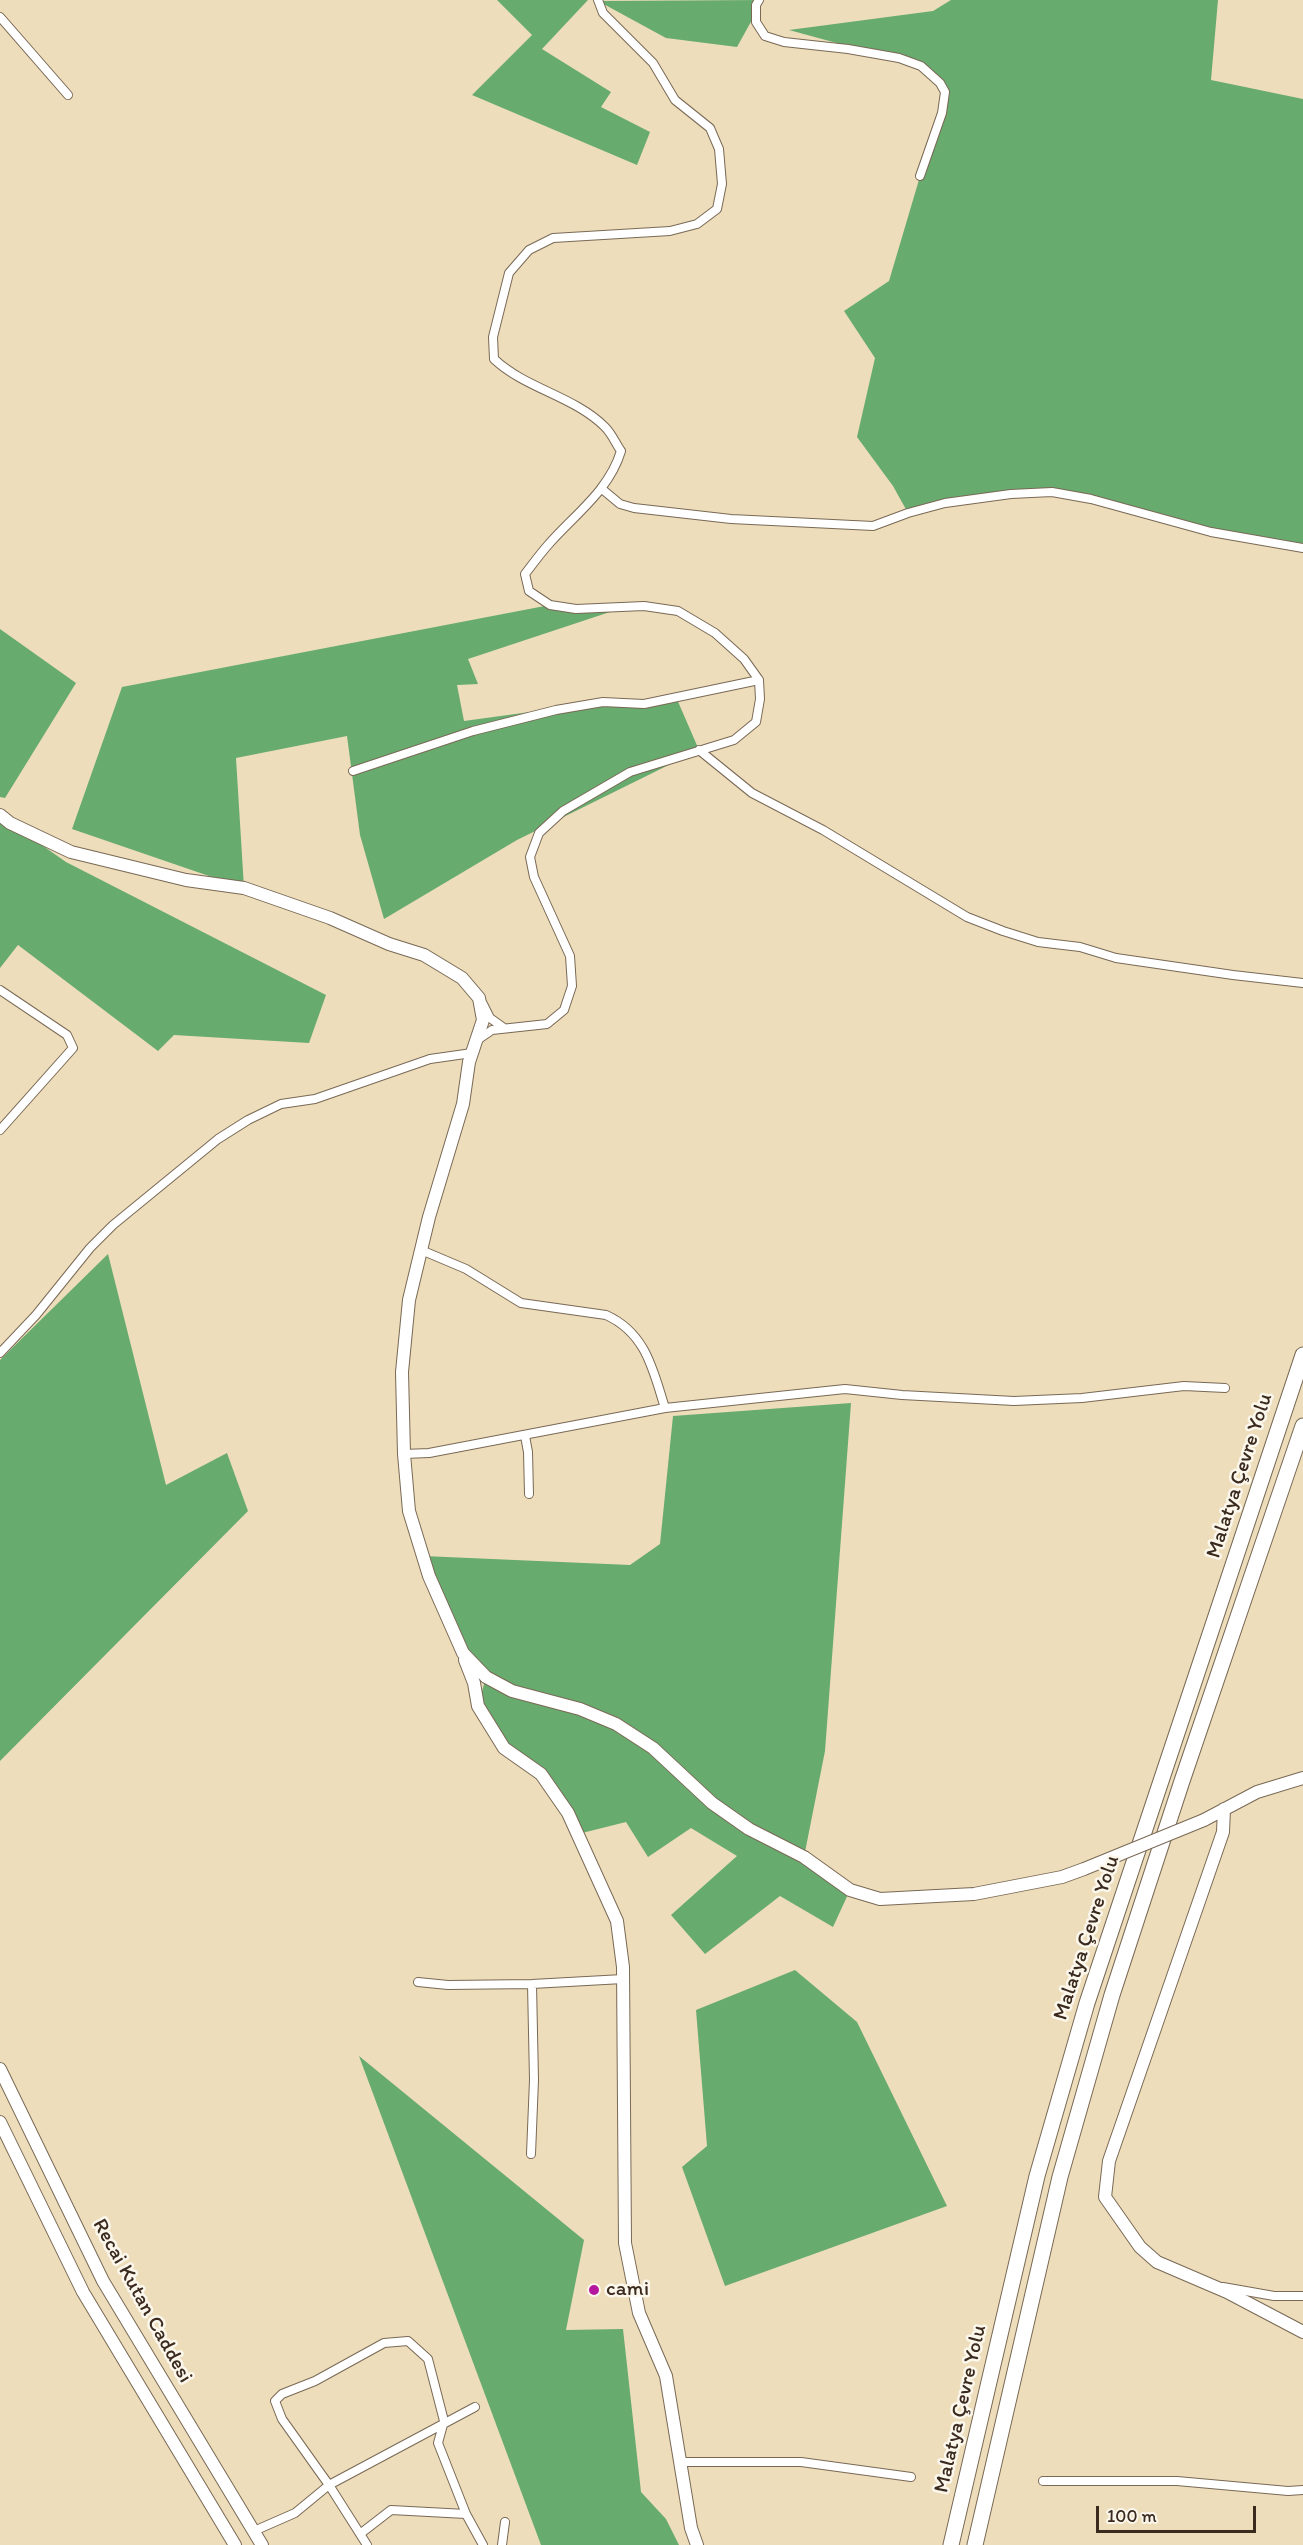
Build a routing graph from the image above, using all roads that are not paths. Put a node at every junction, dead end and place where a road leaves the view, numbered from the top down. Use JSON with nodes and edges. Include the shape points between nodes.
{"nodes":[{"id":1,"x":598,"y":0,"type":"edge"},
{"id":2,"x":759,"y":0,"type":"edge"},
{"id":3,"x":0,"y":17,"type":"edge"},
{"id":4,"x":68,"y":95,"type":"dead end"},
{"id":5,"x":920,"y":176,"type":"dead end"},
{"id":6,"x":602,"y":489,"type":"junction"},
{"id":7,"x":1303,"y":548,"type":"edge"},
{"id":8,"x":759,"y":680,"type":"junction"},
{"id":9,"x":699,"y":750,"type":"junction"},
{"id":10,"x":353,"y":771,"type":"dead end"},
{"id":11,"x":0,"y":815,"type":"edge"},
{"id":12,"x":1303,"y":983,"type":"edge"},
{"id":13,"x":0,"y":990,"type":"edge"},
{"id":14,"x":480,"y":998,"type":"junction"},
{"id":15,"x":504,"y":1028,"type":"junction"},
{"id":16,"x":474,"y":1048,"type":"junction"},
{"id":17,"x":0,"y":1130,"type":"edge"},
{"id":18,"x":421,"y":1250,"type":"junction"},
{"id":19,"x":0,"y":1353,"type":"edge"},
{"id":20,"x":1303,"y":1354,"type":"edge"},
{"id":21,"x":1225,"y":1388,"type":"dead end"},
{"id":22,"x":665,"y":1408,"type":"junction"},
{"id":23,"x":1303,"y":1426,"type":"edge"},
{"id":24,"x":525,"y":1436,"type":"junction"},
{"id":25,"x":404,"y":1454,"type":"junction"},
{"id":26,"x":529,"y":1494,"type":"dead end"},
{"id":27,"x":463,"y":1653,"type":"junction"},
{"id":28,"x":1303,"y":1778,"type":"edge"},
{"id":29,"x":1224,"y":1809,"type":"junction"},
{"id":30,"x":623,"y":1979,"type":"junction"},
{"id":31,"x":418,"y":1982,"type":"dead end"},
{"id":32,"x":532,"y":1984,"type":"junction"},
{"id":33,"x":0,"y":2069,"type":"edge"},
{"id":34,"x":0,"y":2122,"type":"edge"},
{"id":35,"x":531,"y":2154,"type":"dead end"},
{"id":36,"x":1214,"y":2286,"type":"junction"},
{"id":37,"x":1303,"y":2296,"type":"edge"},
{"id":38,"x":1303,"y":2332,"type":"edge"},
{"id":39,"x":475,"y":2407,"type":"dead end"},
{"id":40,"x":444,"y":2421,"type":"junction"},
{"id":41,"x":681,"y":2462,"type":"junction"},
{"id":42,"x":911,"y":2477,"type":"dead end"},
{"id":43,"x":1043,"y":2481,"type":"dead end"},
{"id":44,"x":329,"y":2485,"type":"junction"},
{"id":45,"x":1303,"y":2490,"type":"edge"},
{"id":46,"x":466,"y":2514,"type":"junction"},
{"id":47,"x":505,"y":2522,"type":"dead end"},
{"id":48,"x":254,"y":2531,"type":"junction"},
{"id":49,"x":360,"y":2534,"type":"junction"},
{"id":50,"x":235,"y":2545,"type":"edge"},
{"id":51,"x":262,"y":2545,"type":"edge"},
{"id":52,"x":367,"y":2545,"type":"edge"},
{"id":53,"x":483,"y":2545,"type":"edge"},
{"id":54,"x":502,"y":2545,"type":"edge"},
{"id":55,"x":697,"y":2545,"type":"edge"},
{"id":56,"x":951,"y":2545,"type":"edge"},
{"id":57,"x":975,"y":2545,"type":"edge"}],
"edges":[{"from":1,"to":6,"type":"street","via":[[603,13],[653,63],[675,100],[710,128],[719,149],[722,184],[717,209],[697,224],[670,231],[553,238],[529,250],[509,273],[493,337],[494,359],[506,371],[580,408],[606,428],[621,451],[616,469]]},
{"from":2,"to":5,"type":"street","via":[[756,22],[765,36],[783,42],[899,58],[921,66],[940,83],[945,92],[942,113]]},
{"from":3,"to":4,"type":"street"},
{"from":6,"to":7,"type":"street","via":[[620,504],[634,508],[742,520],[873,526],[945,504],[1052,492],[1091,498],[1211,532]]},
{"from":6,"to":8,"type":"street","via":[[525,574],[529,591],[550,605],[576,609],[644,606],[678,611],[715,633],[744,659]]},
{"from":8,"to":9,"type":"street","via":[[756,722],[734,740]]},
{"from":8,"to":10,"type":"street","via":[[644,704],[603,702],[556,710],[473,731]]},
{"from":9,"to":12,"type":"street","via":[[752,793],[823,830],[967,917],[1038,942],[1080,947],[1116,958]]},
{"from":9,"to":15,"type":"street","via":[[630,772],[563,811],[539,833],[530,857],[534,878],[570,956],[573,986],[564,1010],[547,1024]]},
{"from":11,"to":14,"type":"street","via":[[71,852],[186,880],[244,888],[330,918],[424,955],[462,978]]},
{"from":13,"to":17,"type":"street","via":[[67,1035],[73,1048]]},
{"from":14,"to":15,"type":"street","via":[[490,1018]]},
{"from":14,"to":16,"type":"street","via":[[483,1020]]},
{"from":15,"to":16,"type":"street","via":[[492,1030]]},
{"from":16,"to":18,"type":"street","via":[[463,1104]]},
{"from":16,"to":19,"type":"street","via":[[315,1099],[282,1104],[238,1126],[113,1225]]},
{"from":18,"to":22,"type":"street","via":[[466,1269],[521,1303],[606,1315],[630,1328],[648,1357]]},
{"from":18,"to":25,"type":"street","via":[[409,1300],[402,1372]]},
{"from":20,"to":56,"type":"highway","name":"Malatya Çevre Yolu","via":[[1084,2013],[1036,2176]]},
{"from":21,"to":22,"type":"street","via":[[1184,1386],[1014,1401],[845,1389]]},
{"from":22,"to":24,"type":"street"},
{"from":23,"to":57,"type":"highway","name":"Malatya Çevre Yolu","via":[[1112,1995],[1060,2177]]},
{"from":24,"to":25,"type":"street"},
{"from":24,"to":26,"type":"street"},
{"from":25,"to":27,"type":"street","via":[[413,1523],[429,1575]]},
{"from":27,"to":29,"type":"street","bridge":true,"via":[[486,1677],[512,1691],[616,1724],[653,1748],[712,1803],[749,1829],[804,1857],[850,1890],[880,1899],[974,1894],[1062,1877]]},
{"from":27,"to":30,"type":"street","via":[[478,1706],[504,1748],[541,1774],[568,1813],[617,1921]]},
{"from":28,"to":29,"type":"street","via":[[1257,1792]]},
{"from":29,"to":36,"type":"street","via":[[1223,1832],[1109,2162],[1105,2198],[1140,2247],[1157,2262]]},
{"from":30,"to":32,"type":"street"},
{"from":30,"to":41,"type":"street","via":[[625,2243],[639,2313],[666,2376]]},
{"from":31,"to":32,"type":"street"},
{"from":32,"to":35,"type":"street"},
{"from":33,"to":48,"type":"street","name":"Recai Kutan Caddesi","via":[[104,2281]]},
{"from":34,"to":50,"type":"street","name":"Recai Kutan Caddesi","via":[[83,2292]]},
{"from":36,"to":37,"type":"street","via":[[1274,2296]]},
{"from":36,"to":38,"type":"street"},
{"from":39,"to":40,"type":"street"},
{"from":40,"to":44,"type":"street"},
{"from":40,"to":44,"type":"street","via":[[428,2359],[408,2341],[384,2343],[315,2381],[282,2394],[275,2401],[282,2419]]},
{"from":40,"to":46,"type":"street","via":[[438,2443]]},
{"from":41,"to":42,"type":"street","via":[[801,2462]]},
{"from":41,"to":55,"type":"street"},
{"from":43,"to":45,"type":"street","via":[[1177,2481]]},
{"from":44,"to":48,"type":"street","via":[[295,2513]]},
{"from":44,"to":49,"type":"street"},
{"from":46,"to":49,"type":"street","via":[[391,2510]]},
{"from":46,"to":53,"type":"street"},
{"from":47,"to":54,"type":"street"},
{"from":48,"to":51,"type":"street","name":"Recai Kutan Caddesi"},
{"from":49,"to":52,"type":"street"}]}
